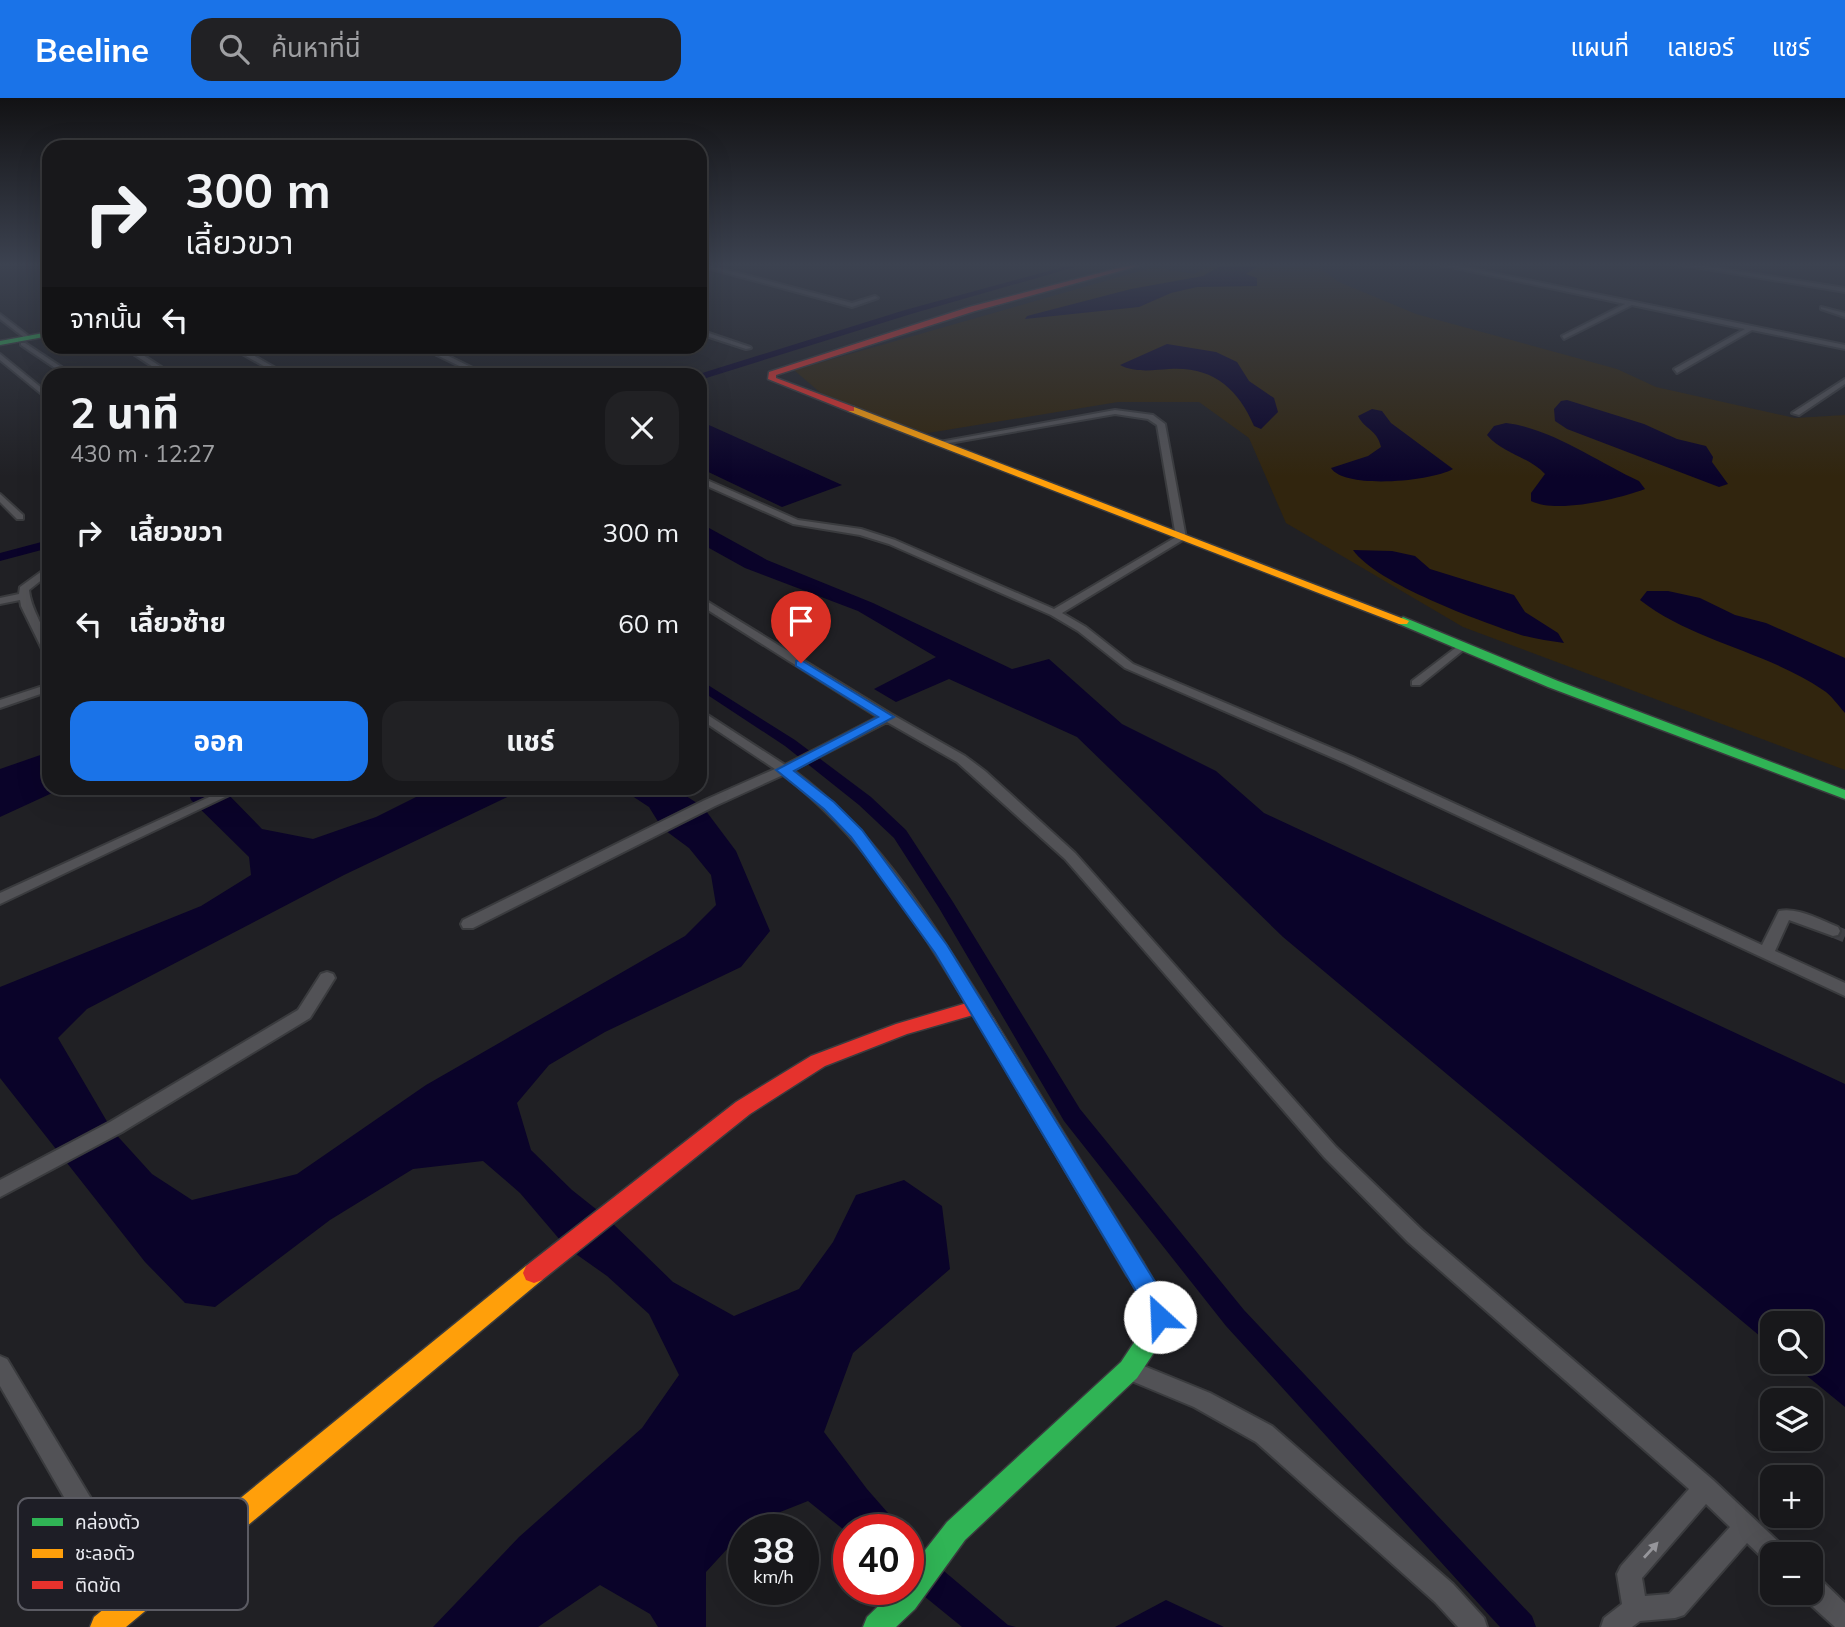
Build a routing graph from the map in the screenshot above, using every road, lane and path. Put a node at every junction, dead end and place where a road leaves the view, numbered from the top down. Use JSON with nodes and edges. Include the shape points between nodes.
{"nodes":[{"id":1,"x":19,"y":334,"type":"edge"},
{"id":2,"x":707,"y":334,"type":"edge"},
{"id":3,"x":892,"y":334,"type":"edge"},
{"id":4,"x":1569,"y":334,"type":"edge"},
{"id":5,"x":1740,"y":334,"type":"edge"},
{"id":6,"x":1781,"y":334,"type":"edge"},
{"id":7,"x":1564,"y":337,"type":"dead end"},
{"id":8,"x":42,"y":338,"type":"edge"},
{"id":9,"x":26,"y":341,"type":"junction"},
{"id":10,"x":1845,"y":341,"type":"edge"},
{"id":11,"x":0,"y":346,"type":"edge"},
{"id":12,"x":1841,"y":347,"type":"edge"},
{"id":13,"x":748,"y":348,"type":"dead end"},
{"id":14,"x":42,"y":354,"type":"edge"},
{"id":15,"x":43,"y":354,"type":"edge"},
{"id":16,"x":137,"y":354,"type":"edge"},
{"id":17,"x":246,"y":354,"type":"edge"},
{"id":18,"x":438,"y":354,"type":"edge"},
{"id":19,"x":0,"y":356,"type":"edge"},
{"id":20,"x":60,"y":368,"type":"edge"},
{"id":21,"x":159,"y":368,"type":"edge"},
{"id":22,"x":271,"y":368,"type":"edge"},
{"id":23,"x":468,"y":368,"type":"edge"},
{"id":24,"x":1677,"y":371,"type":"dead end"},
{"id":25,"x":1845,"y":381,"type":"edge"},
{"id":26,"x":42,"y":392,"type":"edge"},
{"id":27,"x":1796,"y":413,"type":"dead end"},
{"id":28,"x":939,"y":443,"type":"junction"},
{"id":29,"x":707,"y":484,"type":"edge"},
{"id":30,"x":716,"y":488,"type":"junction"},
{"id":31,"x":707,"y":491,"type":"edge"},
{"id":32,"x":0,"y":497,"type":"edge"},
{"id":33,"x":20,"y":517,"type":"dead end"},
{"id":34,"x":1181,"y":538,"type":"junction"},
{"id":35,"x":42,"y":574,"type":"edge"},
{"id":36,"x":25,"y":596,"type":"junction"},
{"id":37,"x":0,"y":601,"type":"edge"},
{"id":38,"x":707,"y":604,"type":"edge"},
{"id":39,"x":1055,"y":613,"type":"junction"},
{"id":40,"x":42,"y":637,"type":"edge"},
{"id":41,"x":1462,"y":646,"type":"junction"},
{"id":42,"x":1416,"y":683,"type":"dead end"},
{"id":43,"x":42,"y":689,"type":"edge"},
{"id":44,"x":0,"y":704,"type":"edge"},
{"id":45,"x":887,"y":717,"type":"junction"},
{"id":46,"x":707,"y":719,"type":"edge"},
{"id":47,"x":784,"y":770,"type":"junction"},
{"id":48,"x":224,"y":795,"type":"edge"},
{"id":49,"x":1845,"y":795,"type":"edge"},
{"id":50,"x":0,"y":900,"type":"edge"},
{"id":51,"x":468,"y":924,"type":"dead end"},
{"id":52,"x":1833,"y":931,"type":"tunnel mouth"},
{"id":53,"x":1766,"y":953,"type":"junction"},
{"id":54,"x":327,"y":978,"type":"dead end"},
{"id":55,"x":1845,"y":990,"type":"edge"},
{"id":56,"x":978,"y":1007,"type":"junction"},
{"id":57,"x":0,"y":1189,"type":"edge"},
{"id":58,"x":0,"y":1366,"type":"edge"},
{"id":59,"x":1129,"y":1370,"type":"junction"},
{"id":60,"x":1705,"y":1488,"type":"junction"},
{"id":61,"x":78,"y":1498,"type":"edge"},
{"id":62,"x":248,"y":1508,"type":"edge"},
{"id":63,"x":1746,"y":1527,"type":"junction"},
{"id":64,"x":1762,"y":1542,"type":"edge"},
{"id":65,"x":1823,"y":1599,"type":"edge"},
{"id":66,"x":1635,"y":1609,"type":"junction"},
{"id":67,"x":124,"y":1610,"type":"edge"},
{"id":68,"x":1845,"y":1620,"type":"edge"},
{"id":69,"x":104,"y":1627,"type":"edge"},
{"id":70,"x":877,"y":1627,"type":"edge"},
{"id":71,"x":1475,"y":1627,"type":"edge"},
{"id":72,"x":1613,"y":1627,"type":"edge"}],
"edges":[{"from":1,"to":9,"type":"street"},
{"from":2,"to":13,"type":"street"},
{"from":3,"to":28,"type":"street","via":[[772,374],[772,379]]},
{"from":4,"to":7,"type":"street"},
{"from":5,"to":24,"type":"street"},
{"from":6,"to":12,"type":"street"},
{"from":8,"to":9,"type":"street"},
{"from":9,"to":11,"type":"street"},
{"from":9,"to":14,"type":"street"},
{"from":10,"to":12,"type":"street"},
{"from":15,"to":20,"type":"street"},
{"from":16,"to":21,"type":"street"},
{"from":17,"to":22,"type":"street"},
{"from":18,"to":23,"type":"street"},
{"from":19,"to":26,"type":"street"},
{"from":25,"to":27,"type":"street"},
{"from":28,"to":34,"type":"street"},
{"from":28,"to":34,"type":"street","via":[[1104,414],[1150,417],[1161,425]]},
{"from":29,"to":30,"type":"street"},
{"from":30,"to":31,"type":"street"},
{"from":30,"to":39,"type":"street","via":[[796,522],[892,542]]},
{"from":32,"to":33,"type":"street"},
{"from":34,"to":39,"type":"street"},
{"from":34,"to":41,"type":"street"},
{"from":35,"to":36,"type":"street","via":[[29,582]]},
{"from":36,"to":37,"type":"street"},
{"from":36,"to":40,"type":"street"},
{"from":38,"to":45,"type":"street"},
{"from":39,"to":53,"type":"street","via":[[1129,666],[1349,760]]},
{"from":41,"to":42,"type":"street"},
{"from":41,"to":49,"type":"street"},
{"from":43,"to":44,"type":"street"},
{"from":45,"to":47,"type":"street"},
{"from":45,"to":60,"type":"street","via":[[970,766],[1070,856],[1339,1161],[1415,1236]]},
{"from":46,"to":47,"type":"street"},
{"from":47,"to":51,"type":"street"},
{"from":47,"to":56,"type":"street","via":[[857,833]]},
{"from":48,"to":50,"type":"street"},
{"from":52,"to":53,"type":"street","via":[[1784,915]]},
{"from":53,"to":55,"type":"street"},
{"from":54,"to":57,"type":"street","via":[[304,1014],[116,1127]]},
{"from":56,"to":59,"type":"street","via":[[1157,1305],[1160,1317],[1155,1331]]},
{"from":56,"to":62,"type":"street","via":[[818,1061],[743,1108]]},
{"from":58,"to":61,"type":"street"},
{"from":59,"to":70,"type":"street","via":[[956,1531],[905,1599]]},
{"from":59,"to":71,"type":"street","via":[[1202,1400],[1264,1434],[1444,1593]]},
{"from":60,"to":63,"type":"street"},
{"from":66,"to":60,"type":"street","one_way":true,"via":[[1629,1574]]},
{"from":63,"to":64,"type":"street"},
{"from":63,"to":66,"type":"street","via":[[1675,1606]]},
{"from":65,"to":68,"type":"street"},
{"from":66,"to":72,"type":"street"},
{"from":67,"to":69,"type":"street"}]}
